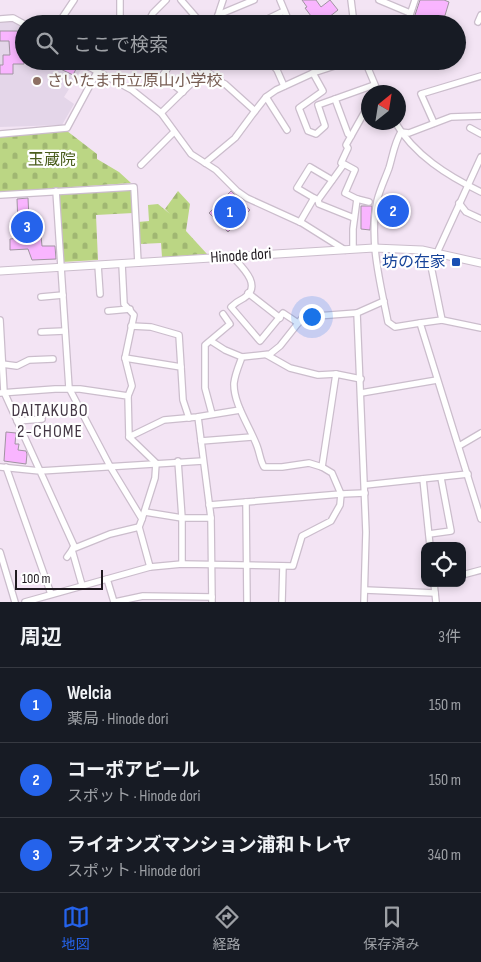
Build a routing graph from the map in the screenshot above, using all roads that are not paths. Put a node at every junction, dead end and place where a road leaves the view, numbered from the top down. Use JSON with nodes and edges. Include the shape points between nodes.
{"nodes":[{"id":1,"x":74,"y":0,"type":"edge"},
{"id":2,"x":120,"y":0,"type":"edge"},
{"id":3,"x":166,"y":0,"type":"edge"},
{"id":4,"x":181,"y":0,"type":"edge"},
{"id":5,"x":223,"y":0,"type":"edge"},
{"id":6,"x":254,"y":0,"type":"edge"},
{"id":7,"x":280,"y":0,"type":"edge"},
{"id":8,"x":351,"y":0,"type":"edge"},
{"id":9,"x":378,"y":0,"type":"edge"},
{"id":10,"x":414,"y":0,"type":"edge"},
{"id":11,"x":284,"y":11,"type":"junction"},
{"id":12,"x":410,"y":14,"type":"joint"},
{"id":13,"x":64,"y":15,"type":"edge"},
{"id":14,"x":120,"y":15,"type":"edge"},
{"id":15,"x":152,"y":15,"type":"edge"},
{"id":16,"x":194,"y":15,"type":"edge"},
{"id":17,"x":218,"y":15,"type":"edge"},
{"id":18,"x":220,"y":15,"type":"edge"},
{"id":19,"x":276,"y":15,"type":"edge"},
{"id":20,"x":286,"y":15,"type":"edge"},
{"id":21,"x":353,"y":15,"type":"edge"},
{"id":22,"x":481,"y":15,"type":"edge"},
{"id":23,"x":0,"y":19,"type":"edge"},
{"id":24,"x":15,"y":19,"type":"edge"},
{"id":25,"x":478,"y":22,"type":"dead end"},
{"id":26,"x":93,"y":70,"type":"edge"},
{"id":27,"x":99,"y":70,"type":"edge"},
{"id":28,"x":166,"y":70,"type":"edge"},
{"id":29,"x":205,"y":70,"type":"joint"},
{"id":30,"x":277,"y":70,"type":"edge"},
{"id":31,"x":322,"y":70,"type":"edge"},
{"id":32,"x":368,"y":70,"type":"edge"},
{"id":33,"x":98,"y":73,"type":"junction"},
{"id":34,"x":313,"y":73,"type":"junction"},
{"id":35,"x":480,"y":76,"type":"edge"},
{"id":36,"x":481,"y":84,"type":"edge"},
{"id":37,"x":374,"y":85,"type":"edge"},
{"id":38,"x":284,"y":86,"type":"junction"},
{"id":39,"x":361,"y":90,"type":"edge"},
{"id":40,"x":183,"y":92,"type":"junction"},
{"id":41,"x":266,"y":97,"type":"junction"},
{"id":42,"x":335,"y":99,"type":"junction"},
{"id":43,"x":255,"y":110,"type":"junction"},
{"id":44,"x":161,"y":113,"type":"junction"},
{"id":45,"x":481,"y":116,"type":"edge"},
{"id":46,"x":361,"y":118,"type":"edge"},
{"id":47,"x":434,"y":123,"type":"junction"},
{"id":48,"x":470,"y":128,"type":"dead end"},
{"id":49,"x":287,"y":130,"type":"dead end"},
{"id":50,"x":174,"y":132,"type":"junction"},
{"id":51,"x":401,"y":132,"type":"junction"},
{"id":52,"x":0,"y":134,"type":"edge"},
{"id":53,"x":481,"y":134,"type":"edge"},
{"id":54,"x":351,"y":136,"type":"junction"},
{"id":55,"x":481,"y":157,"type":"edge"},
{"id":56,"x":205,"y":164,"type":"junction"},
{"id":57,"x":141,"y":165,"type":"dead end"},
{"id":58,"x":343,"y":165,"type":"junction"},
{"id":59,"x":332,"y":180,"type":"junction"},
{"id":60,"x":468,"y":186,"type":"junction"},
{"id":61,"x":56,"y":191,"type":"junction"},
{"id":62,"x":481,"y":192,"type":"edge"},
{"id":63,"x":0,"y":195,"type":"edge"},
{"id":64,"x":316,"y":199,"type":"junction"},
{"id":65,"x":357,"y":199,"type":"junction"},
{"id":66,"x":369,"y":202,"type":"dead end"},
{"id":67,"x":459,"y":203,"type":"junction"},
{"id":68,"x":354,"y":218,"type":"junction"},
{"id":69,"x":481,"y":219,"type":"edge"},
{"id":70,"x":300,"y":222,"type":"junction"},
{"id":71,"x":374,"y":248,"type":"junction"},
{"id":72,"x":349,"y":249,"type":"junction"},
{"id":73,"x":437,"y":253,"type":"junction"},
{"id":74,"x":233,"y":257,"type":"junction"},
{"id":75,"x":138,"y":263,"type":"junction"},
{"id":76,"x":481,"y":263,"type":"edge"},
{"id":77,"x":122,"y":264,"type":"junction"},
{"id":78,"x":98,"y":265,"type":"junction"},
{"id":79,"x":61,"y":268,"type":"junction"},
{"id":80,"x":0,"y":271,"type":"edge"},
{"id":81,"x":248,"y":293,"type":"junction"},
{"id":82,"x":100,"y":294,"type":"dead end"},
{"id":83,"x":62,"y":295,"type":"junction"},
{"id":84,"x":41,"y":297,"type":"dead end"},
{"id":85,"x":384,"y":300,"type":"junction"},
{"id":86,"x":130,"y":309,"type":"junction"},
{"id":87,"x":108,"y":311,"type":"dead end"},
{"id":88,"x":357,"y":313,"type":"junction"},
{"id":89,"x":223,"y":314,"type":"dead end"},
{"id":90,"x":280,"y":318,"type":"junction"},
{"id":91,"x":0,"y":320,"type":"edge"},
{"id":92,"x":442,"y":320,"type":"junction"},
{"id":93,"x":298,"y":322,"type":"junction"},
{"id":94,"x":420,"y":323,"type":"junction"},
{"id":95,"x":130,"y":326,"type":"junction"},
{"id":96,"x":481,"y":328,"type":"edge"},
{"id":97,"x":65,"y":331,"type":"junction"},
{"id":98,"x":42,"y":332,"type":"dead end"},
{"id":99,"x":211,"y":341,"type":"junction"},
{"id":100,"x":267,"y":354,"type":"junction"},
{"id":101,"x":242,"y":357,"type":"junction"},
{"id":102,"x":125,"y":358,"type":"junction"},
{"id":103,"x":54,"y":359,"type":"dead end"},
{"id":104,"x":2,"y":364,"type":"junction"},
{"id":105,"x":181,"y":367,"type":"junction"},
{"id":106,"x":336,"y":374,"type":"junction"},
{"id":107,"x":360,"y":379,"type":"junction"},
{"id":108,"x":437,"y":380,"type":"junction"},
{"id":109,"x":69,"y":388,"type":"junction"},
{"id":110,"x":361,"y":392,"type":"junction"},
{"id":111,"x":2,"y":393,"type":"edge"},
{"id":112,"x":128,"y":396,"type":"junction"},
{"id":113,"x":240,"y":410,"type":"junction"},
{"id":114,"x":212,"y":414,"type":"junction"},
{"id":115,"x":198,"y":417,"type":"junction"},
{"id":116,"x":189,"y":418,"type":"junction"},
{"id":117,"x":42,"y":419,"type":"dead end"},
{"id":118,"x":17,"y":421,"type":"junction"},
{"id":119,"x":481,"y":433,"type":"edge"},
{"id":120,"x":130,"y":436,"type":"junction"},
{"id":121,"x":252,"y":437,"type":"junction"},
{"id":122,"x":201,"y":441,"type":"junction"},
{"id":123,"x":459,"y":446,"type":"junction"},
{"id":124,"x":203,"y":461,"type":"junction"},
{"id":125,"x":178,"y":462,"type":"junction"},
{"id":126,"x":156,"y":463,"type":"junction"},
{"id":127,"x":3,"y":467,"type":"edge"},
{"id":128,"x":322,"y":467,"type":"junction"},
{"id":129,"x":111,"y":468,"type":"junction"},
{"id":130,"x":40,"y":471,"type":"junction"},
{"id":131,"x":468,"y":474,"type":"junction"},
{"id":132,"x":440,"y":478,"type":"junction"},
{"id":133,"x":423,"y":480,"type":"junction"},
{"id":134,"x":365,"y":485,"type":"junction"},
{"id":135,"x":474,"y":492,"type":"junction"},
{"id":136,"x":481,"y":492,"type":"edge"},
{"id":137,"x":365,"y":493,"type":"junction"},
{"id":138,"x":341,"y":494,"type":"junction"},
{"id":139,"x":246,"y":502,"type":"junction"},
{"id":140,"x":209,"y":504,"type":"junction"},
{"id":141,"x":144,"y":512,"type":"junction"},
{"id":142,"x":182,"y":518,"type":"junction"},
{"id":143,"x":211,"y":518,"type":"junction"},
{"id":144,"x":142,"y":519,"type":"junction"},
{"id":145,"x":481,"y":519,"type":"edge"},
{"id":146,"x":139,"y":527,"type":"junction"},
{"id":147,"x":429,"y":534,"type":"junction"},
{"id":148,"x":430,"y":542,"type":"edge"},
{"id":149,"x":73,"y":548,"type":"junction"},
{"id":150,"x":0,"y":552,"type":"edge"},
{"id":151,"x":67,"y":557,"type":"dead end"},
{"id":152,"x":182,"y":564,"type":"junction"},
{"id":153,"x":212,"y":564,"type":"junction"},
{"id":154,"x":247,"y":566,"type":"junction"},
{"id":155,"x":283,"y":566,"type":"junction"},
{"id":156,"x":150,"y":567,"type":"junction"},
{"id":157,"x":481,"y":570,"type":"edge"},
{"id":158,"x":466,"y":574,"type":"dead end"},
{"id":159,"x":107,"y":579,"type":"junction"},
{"id":160,"x":82,"y":585,"type":"junction"},
{"id":161,"x":435,"y":587,"type":"edge"},
{"id":162,"x":365,"y":590,"type":"junction"},
{"id":163,"x":436,"y":593,"type":"junction"},
{"id":164,"x":51,"y":594,"type":"junction"},
{"id":165,"x":158,"y":599,"type":"edge"},
{"id":166,"x":212,"y":599,"type":"edge"},
{"id":167,"x":15,"y":602,"type":"edge"},
{"id":168,"x":26,"y":602,"type":"edge"},
{"id":169,"x":114,"y":602,"type":"edge"},
{"id":170,"x":247,"y":602,"type":"edge"},
{"id":171,"x":282,"y":602,"type":"edge"},
{"id":172,"x":364,"y":602,"type":"edge"},
{"id":173,"x":436,"y":602,"type":"edge"}],
"edges":[{"from":1,"to":13,"type":"street"},
{"from":2,"to":14,"type":"street"},
{"from":3,"to":15,"type":"street"},
{"from":4,"to":16,"type":"street"},
{"from":5,"to":17,"type":"street"},
{"from":6,"to":18,"type":"street"},
{"from":7,"to":11,"type":"street"},
{"from":8,"to":21,"type":"street"},
{"from":9,"to":12,"type":"street"},
{"from":10,"to":12,"type":"street"},
{"from":11,"to":19,"type":"street"},
{"from":11,"to":20,"type":"street"},
{"from":22,"to":25,"type":"street"},
{"from":23,"to":24,"type":"street"},
{"from":26,"to":33,"type":"street"},
{"from":27,"to":33,"type":"street"},
{"from":28,"to":40,"type":"street","via":[[162,76]]},
{"from":29,"to":40,"type":"street"},
{"from":29,"to":43,"type":"street"},
{"from":30,"to":38,"type":"street"},
{"from":31,"to":34,"type":"street"},
{"from":32,"to":37,"type":"street"},
{"from":33,"to":44,"type":"street","via":[[132,90]]},
{"from":33,"to":52,"type":"street","via":[[67,128]]},
{"from":34,"to":38,"type":"street"},
{"from":34,"to":42,"type":"street","via":[[323,91],[299,108],[308,130],[316,134],[325,126],[318,104]]},
{"from":35,"to":36,"type":"street"},
{"from":35,"to":47,"type":"street","via":[[421,94]]},
{"from":38,"to":41,"type":"street"},
{"from":39,"to":42,"type":"street"},
{"from":40,"to":44,"type":"street"},
{"from":41,"to":43,"type":"street"},
{"from":41,"to":49,"type":"street"},
{"from":42,"to":54,"type":"street"},
{"from":43,"to":56,"type":"street","via":[[235,138]]},
{"from":44,"to":50,"type":"street"},
{"from":45,"to":47,"type":"street","via":[[452,117]]},
{"from":46,"to":54,"type":"street"},
{"from":47,"to":51,"type":"street","via":[[409,133]]},
{"from":48,"to":53,"type":"street"},
{"from":50,"to":56,"type":"street","via":[[191,154]]},
{"from":50,"to":57,"type":"street"},
{"from":51,"to":60,"type":"street","via":[[414,148]]},
{"from":51,"to":71,"type":"street","via":[[380,190]]},
{"from":54,"to":58,"type":"street"},
{"from":55,"to":60,"type":"street"},
{"from":56,"to":70,"type":"street","via":[[247,198]]},
{"from":58,"to":59,"type":"street"},
{"from":58,"to":65,"type":"street","via":[[355,170],[345,193]]},
{"from":59,"to":64,"type":"street"},
{"from":59,"to":64,"type":"street","via":[[310,167],[297,188]]},
{"from":60,"to":62,"type":"street"},
{"from":60,"to":67,"type":"street"},
{"from":61,"to":63,"type":"street"},
{"from":61,"to":75,"type":"street","via":[[134,187]]},
{"from":61,"to":79,"type":"street"},
{"from":64,"to":68,"type":"street","via":[[319,204]]},
{"from":64,"to":70,"type":"street"},
{"from":65,"to":66,"type":"street"},
{"from":65,"to":68,"type":"street"},
{"from":67,"to":69,"type":"street","via":[[466,212]]},
{"from":67,"to":73,"type":"street"},
{"from":68,"to":72,"type":"street"},
{"from":70,"to":72,"type":"street"},
{"from":71,"to":72,"type":"street","name":"Hinode dori"},
{"from":71,"to":73,"type":"street","name":"Hinode dori"},
{"from":71,"to":85,"type":"street"},
{"from":72,"to":74,"type":"street","name":"Hinode dori"},
{"from":73,"to":76,"type":"street","name":"Hinode dori"},
{"from":73,"to":92,"type":"street","via":[[431,266]]},
{"from":74,"to":75,"type":"street","name":"Hinode dori"},
{"from":74,"to":81,"type":"street","via":[[251,277]]},
{"from":75,"to":77,"type":"street","name":"Hinode dori"},
{"from":77,"to":78,"type":"street","name":"Hinode dori"},
{"from":77,"to":86,"type":"street","via":[[124,304]]},
{"from":78,"to":79,"type":"street","name":"Hinode dori"},
{"from":78,"to":82,"type":"street"},
{"from":79,"to":80,"type":"street","name":"Hinode dori"},
{"from":79,"to":83,"type":"street"},
{"from":81,"to":90,"type":"street"},
{"from":81,"to":90,"type":"street","via":[[231,307],[260,341]]},
{"from":83,"to":84,"type":"street"},
{"from":83,"to":97,"type":"street"},
{"from":85,"to":88,"type":"street"},
{"from":85,"to":94,"type":"street","via":[[390,325],[395,328]]},
{"from":86,"to":87,"type":"street"},
{"from":86,"to":95,"type":"street","via":[[134,314]]},
{"from":88,"to":93,"type":"street","via":[[303,317]]},
{"from":88,"to":107,"type":"street"},
{"from":89,"to":99,"type":"street","via":[[230,324]]},
{"from":90,"to":93,"type":"street","via":[[283,313]]},
{"from":91,"to":104,"type":"street"},
{"from":92,"to":94,"type":"street"},
{"from":92,"to":96,"type":"street"},
{"from":93,"to":100,"type":"street","via":[[280,346]]},
{"from":94,"to":108,"type":"street"},
{"from":95,"to":102,"type":"street"},
{"from":95,"to":105,"type":"street","via":[[152,327],[179,335]]},
{"from":97,"to":98,"type":"street"},
{"from":97,"to":109,"type":"street"},
{"from":99,"to":101,"type":"street"},
{"from":99,"to":114,"type":"street","via":[[206,345],[205,388]]},
{"from":100,"to":101,"type":"street"},
{"from":100,"to":106,"type":"street","via":[[290,368],[318,375]]},
{"from":101,"to":113,"type":"street","via":[[234,384]]},
{"from":102,"to":105,"type":"street"},
{"from":102,"to":112,"type":"street","via":[[132,386]]},
{"from":103,"to":104,"type":"street","via":[[29,360],[16,366]]},
{"from":104,"to":111,"type":"street"},
{"from":105,"to":116,"type":"street","via":[[183,400]]},
{"from":106,"to":107,"type":"street"},
{"from":106,"to":128,"type":"street"},
{"from":107,"to":110,"type":"street"},
{"from":108,"to":110,"type":"street"},
{"from":108,"to":123,"type":"street"},
{"from":109,"to":111,"type":"street"},
{"from":109,"to":112,"type":"street"},
{"from":109,"to":129,"type":"street"},
{"from":110,"to":134,"type":"street"},
{"from":111,"to":118,"type":"street"},
{"from":112,"to":120,"type":"street"},
{"from":113,"to":114,"type":"street"},
{"from":113,"to":121,"type":"street"},
{"from":114,"to":115,"type":"street"},
{"from":115,"to":116,"type":"street"},
{"from":115,"to":122,"type":"street"},
{"from":116,"to":120,"type":"street","via":[[164,420]]},
{"from":117,"to":118,"type":"street"},
{"from":118,"to":130,"type":"street"},
{"from":119,"to":123,"type":"street"},
{"from":120,"to":126,"type":"street"},
{"from":121,"to":122,"type":"street"},
{"from":121,"to":128,"type":"street","via":[[264,467],[309,463]]},
{"from":122,"to":124,"type":"street"},
{"from":123,"to":131,"type":"street"},
{"from":124,"to":125,"type":"street"},
{"from":124,"to":140,"type":"street"},
{"from":125,"to":126,"type":"street"},
{"from":125,"to":142,"type":"street"},
{"from":126,"to":129,"type":"street"},
{"from":126,"to":141,"type":"street","via":[[155,478]]},
{"from":127,"to":130,"type":"street"},
{"from":127,"to":164,"type":"street"},
{"from":128,"to":138,"type":"street","via":[[332,473]]},
{"from":129,"to":130,"type":"street"},
{"from":129,"to":144,"type":"street"},
{"from":130,"to":149,"type":"street"},
{"from":131,"to":132,"type":"street"},
{"from":131,"to":135,"type":"street"},
{"from":132,"to":133,"type":"street"},
{"from":132,"to":147,"type":"street","via":[[452,531]]},
{"from":133,"to":134,"type":"street"},
{"from":133,"to":147,"type":"street"},
{"from":134,"to":137,"type":"street"},
{"from":135,"to":136,"type":"street"},
{"from":135,"to":145,"type":"street"},
{"from":137,"to":138,"type":"street"},
{"from":137,"to":162,"type":"street"},
{"from":138,"to":139,"type":"street"},
{"from":138,"to":155,"type":"street","via":[[340,506],[331,521],[302,536],[293,566]]},
{"from":139,"to":140,"type":"street"},
{"from":139,"to":154,"type":"street"},
{"from":140,"to":143,"type":"street"},
{"from":141,"to":142,"type":"street"},
{"from":141,"to":144,"type":"street"},
{"from":142,"to":143,"type":"street"},
{"from":142,"to":152,"type":"street"},
{"from":143,"to":153,"type":"street"},
{"from":144,"to":146,"type":"street"},
{"from":146,"to":149,"type":"street"},
{"from":146,"to":156,"type":"street"},
{"from":147,"to":148,"type":"street"},
{"from":149,"to":151,"type":"street"},
{"from":149,"to":160,"type":"street"},
{"from":150,"to":167,"type":"street"},
{"from":152,"to":153,"type":"street"},
{"from":152,"to":156,"type":"street"},
{"from":153,"to":154,"type":"street"},
{"from":153,"to":166,"type":"street"},
{"from":154,"to":155,"type":"street"},
{"from":154,"to":170,"type":"street"},
{"from":155,"to":171,"type":"street"},
{"from":156,"to":159,"type":"street"},
{"from":157,"to":158,"type":"street"},
{"from":159,"to":160,"type":"street"},
{"from":159,"to":169,"type":"street"},
{"from":160,"to":164,"type":"street"},
{"from":161,"to":163,"type":"street"},
{"from":162,"to":163,"type":"street"},
{"from":162,"to":172,"type":"street"},
{"from":163,"to":173,"type":"street"},
{"from":164,"to":168,"type":"street"},
{"from":165,"to":166,"type":"street"},
{"from":165,"to":169,"type":"street","via":[[144,596]]}]}
